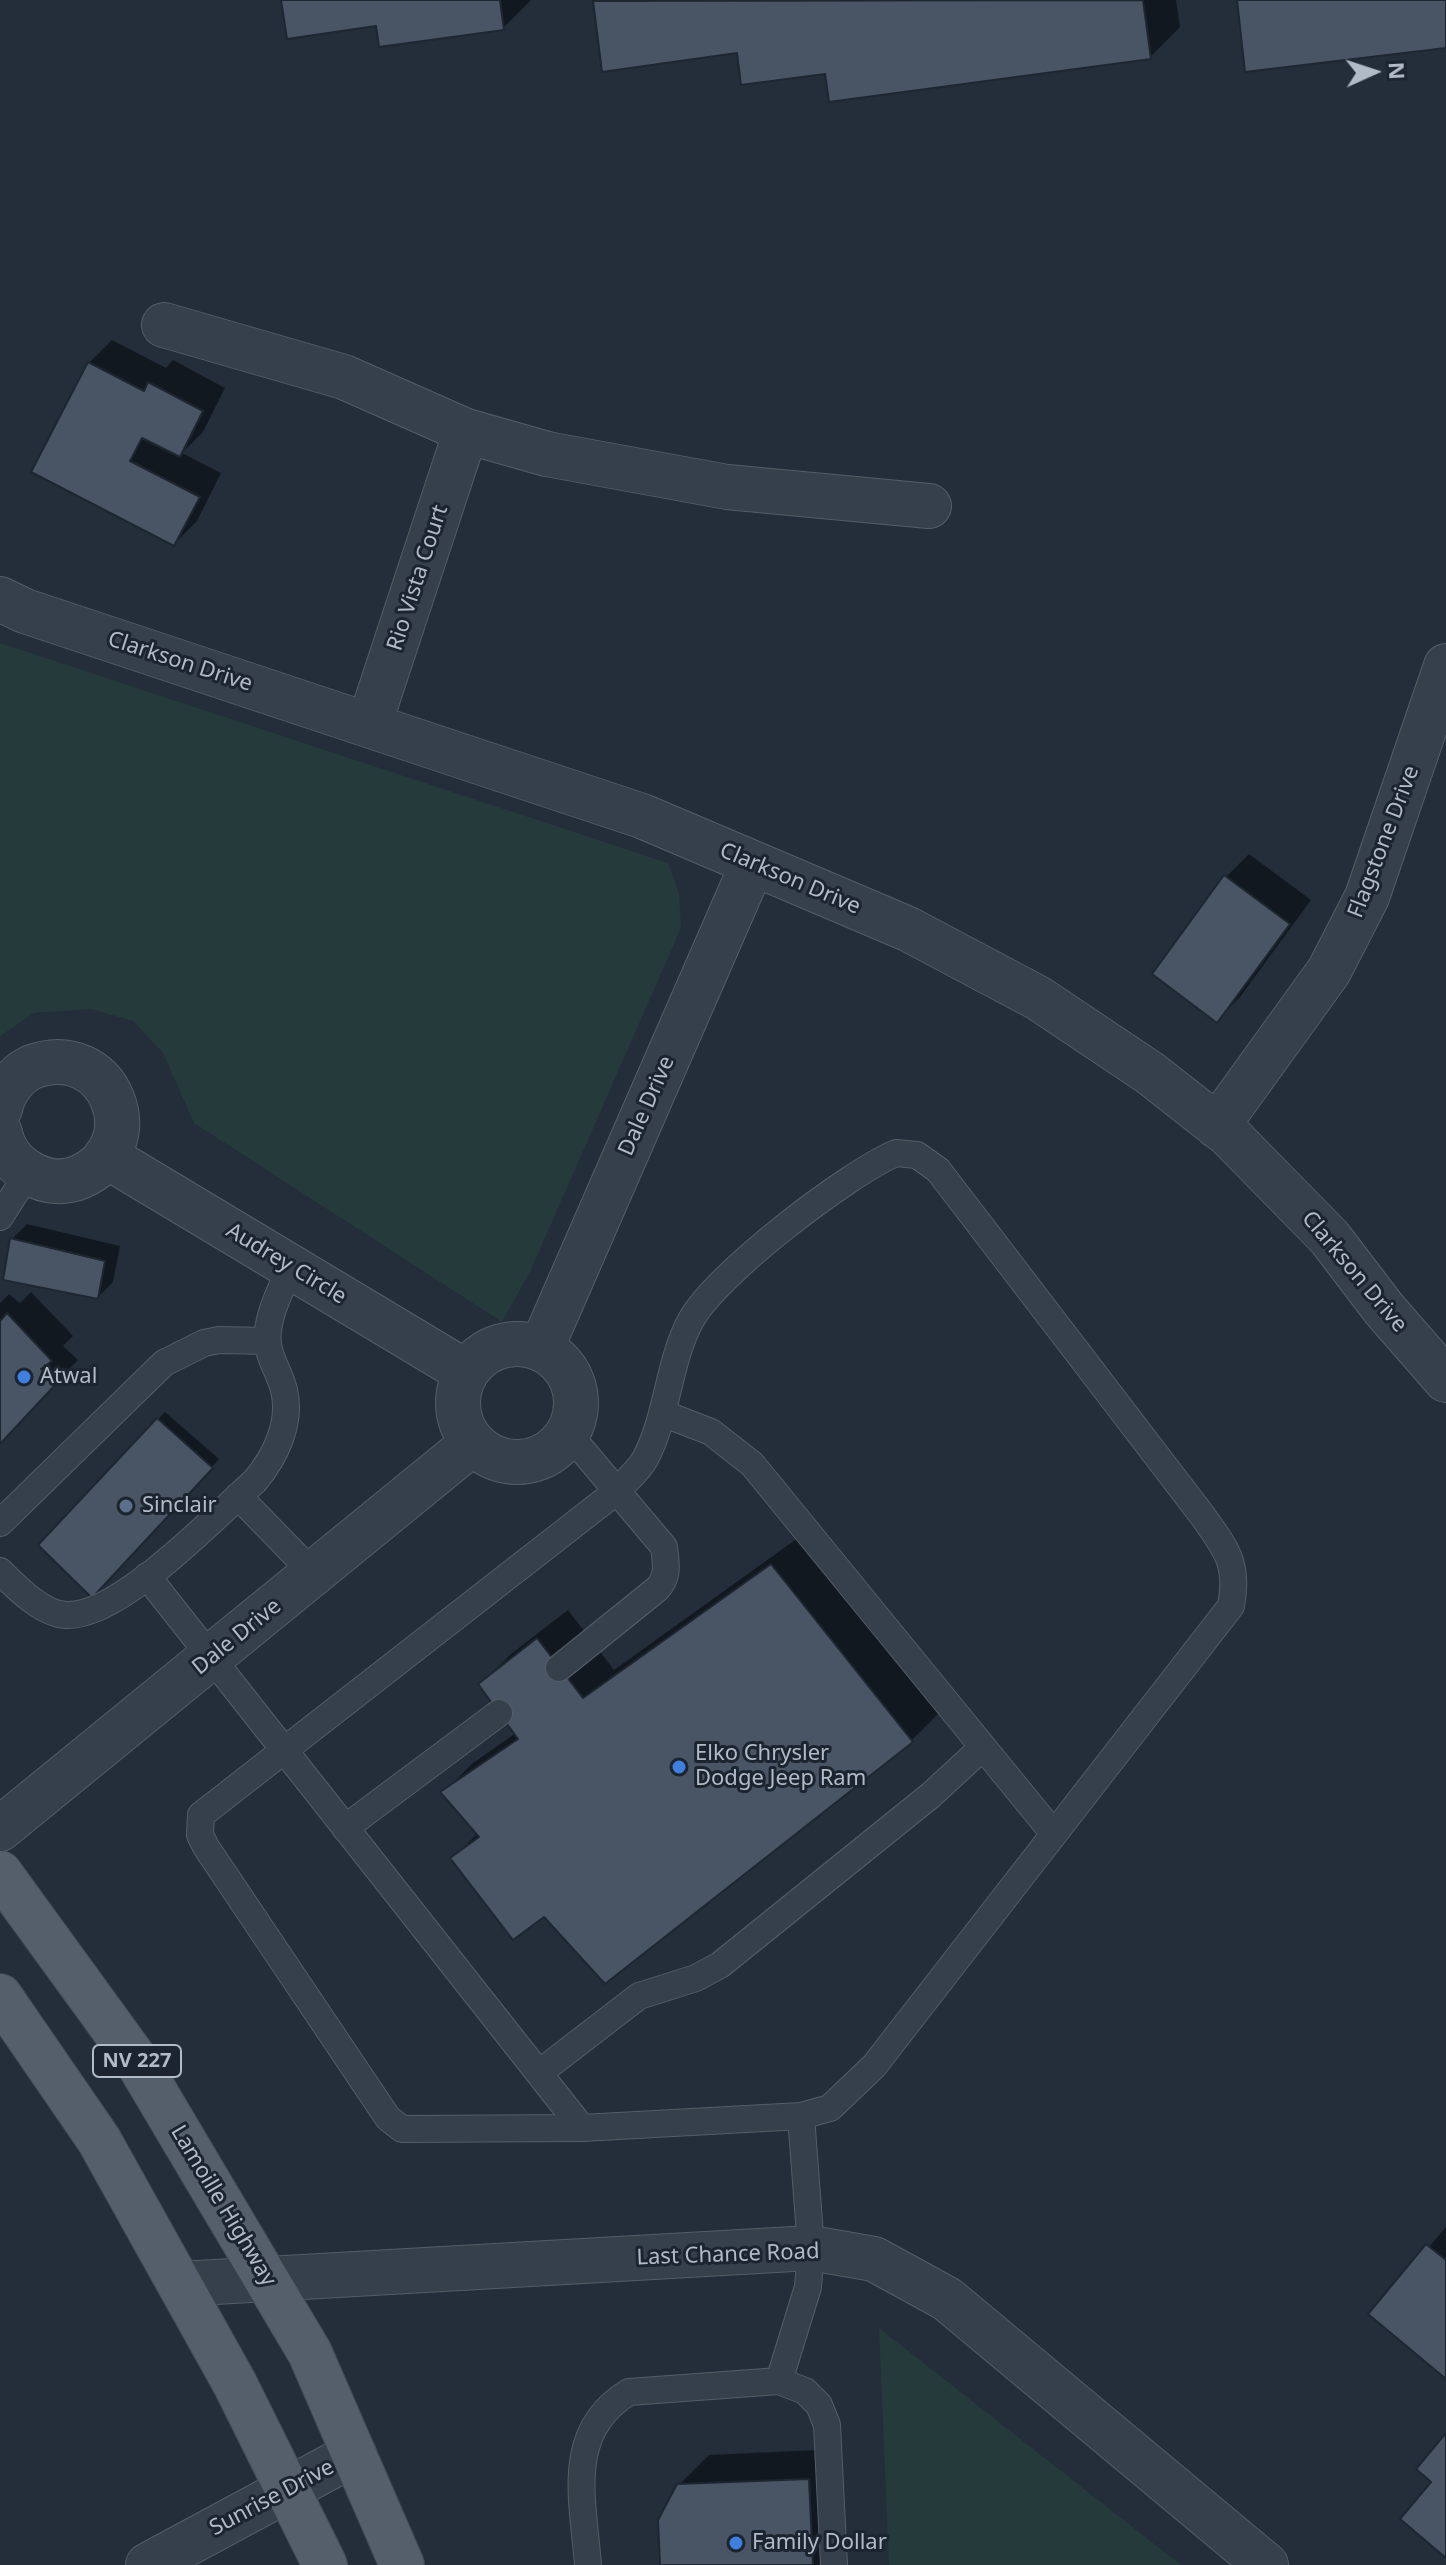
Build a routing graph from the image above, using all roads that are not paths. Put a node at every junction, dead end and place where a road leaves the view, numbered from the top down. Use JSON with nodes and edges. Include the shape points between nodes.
{"nodes":[{"id":1,"x":164,"y":325,"type":"dead end"},
{"id":2,"x":466,"y":431,"type":"junction"},
{"id":3,"x":929,"y":506,"type":"dead end"},
{"id":4,"x":0,"y":599,"type":"edge"},
{"id":5,"x":1446,"y":666,"type":"edge"},
{"id":6,"x":369,"y":725,"type":"junction"},
{"id":7,"x":1430,"y":771,"type":"edge"},
{"id":8,"x":753,"y":863,"type":"junction"},
{"id":9,"x":0,"y":1109,"type":"edge"},
{"id":10,"x":1217,"y":1126,"type":"junction"},
{"id":11,"x":0,"y":1133,"type":"edge"},
{"id":12,"x":106,"y":1156,"type":"junction"},
{"id":13,"x":28,"y":1173,"type":"junction"},
{"id":14,"x":0,"y":1217,"type":"edge"},
{"id":15,"x":291,"y":1267,"type":"junction"},
{"id":16,"x":268,"y":1341,"type":"junction"},
{"id":17,"x":541,"y":1349,"type":"junction"},
{"id":18,"x":466,"y":1372,"type":"junction"},
{"id":19,"x":1446,"y":1380,"type":"edge"},
{"id":20,"x":662,"y":1413,"type":"junction"},
{"id":21,"x":568,"y":1433,"type":"junction"},
{"id":22,"x":473,"y":1443,"type":"junction"},
{"id":23,"x":617,"y":1491,"type":"junction"},
{"id":24,"x":238,"y":1496,"type":"junction"},
{"id":25,"x":0,"y":1523,"type":"edge"},
{"id":26,"x":0,"y":1571,"type":"edge"},
{"id":27,"x":314,"y":1574,"type":"junction"},
{"id":28,"x":147,"y":1576,"type":"junction"},
{"id":29,"x":212,"y":1658,"type":"junction"},
{"id":30,"x":559,"y":1668,"type":"dead end"},
{"id":31,"x":499,"y":1713,"type":"dead end"},
{"id":32,"x":983,"y":1747,"type":"junction"},
{"id":33,"x":285,"y":1751,"type":"junction"},
{"id":34,"x":345,"y":1828,"type":"junction"},
{"id":35,"x":0,"y":1829,"type":"edge"},
{"id":36,"x":1054,"y":1834,"type":"junction"},
{"id":37,"x":0,"y":1873,"type":"edge"},
{"id":38,"x":0,"y":1996,"type":"edge"},
{"id":39,"x":539,"y":2073,"type":"junction"},
{"id":40,"x":801,"y":2116,"type":"junction"},
{"id":41,"x":582,"y":2128,"type":"junction"},
{"id":42,"x":811,"y":2248,"type":"junction"},
{"id":43,"x":266,"y":2279,"type":"junction"},
{"id":44,"x":180,"y":2284,"type":"junction"},
{"id":45,"x":779,"y":2381,"type":"junction"},
{"id":46,"x":354,"y":2454,"type":"junction"},
{"id":47,"x":287,"y":2489,"type":"junction"},
{"id":48,"x":148,"y":2565,"type":"edge"},
{"id":49,"x":325,"y":2565,"type":"edge"},
{"id":50,"x":402,"y":2565,"type":"edge"},
{"id":51,"x":588,"y":2565,"type":"edge"},
{"id":52,"x":834,"y":2565,"type":"edge"},
{"id":53,"x":1266,"y":2565,"type":"edge"}],
"edges":[{"from":1,"to":2,"type":"street","via":[[344,377]]},
{"from":2,"to":3,"type":"street","via":[[547,454],[727,487]]},
{"from":2,"to":6,"type":"street","name":"Rio Vista Court"},
{"from":4,"to":6,"type":"street","name":"Clarkson Drive"},
{"from":5,"to":7,"type":"street","name":"Flagstone Drive"},
{"from":6,"to":8,"type":"street","name":"Clarkson Drive","via":[[642,816]]},
{"from":7,"to":10,"type":"street","name":"Flagstone Drive","via":[[1329,971]]},
{"from":8,"to":10,"type":"street","name":"Clarkson Drive","via":[[908,929],[1038,998],[1150,1073]]},
{"from":8,"to":17,"type":"street","name":"Dale Drive"},
{"from":9,"to":12,"type":"street","via":[[11,1084],[26,1070],[66,1061],[86,1068],[102,1080],[115,1108],[115,1138]]},
{"from":10,"to":19,"type":"street","name":"Clarkson Drive","via":[[1330,1238]]},
{"from":11,"to":13,"type":"street","via":[[12,1160]]},
{"from":12,"to":13,"type":"street","via":[[79,1177],[45,1180]]},
{"from":12,"to":15,"type":"street","name":"Audrey Circle"},
{"from":13,"to":14,"type":"lane"},
{"from":15,"to":16,"type":"lane"},
{"from":15,"to":18,"type":"street","name":"Audrey Circle"},
{"from":16,"to":24,"type":"lane","via":[[285,1391],[282,1437],[271,1462]]},
{"from":16,"to":25,"type":"lane","via":[[204,1343],[164,1363]]},
{"from":17,"to":18,"type":"street","via":[[525,1344],[491,1350]]},
{"from":17,"to":21,"type":"street","via":[[558,1360],[576,1395]]},
{"from":18,"to":22,"type":"street","via":[[458,1409]]},
{"from":20,"to":23,"type":"lane","via":[[645,1461]]},
{"from":20,"to":32,"type":"lane","via":[[711,1432],[752,1464]]},
{"from":20,"to":36,"type":"lane","via":[[690,1322],[706,1297],[866,1166],[896,1153],[917,1155],[938,1170],[1230,1554],[1235,1583],[1231,1606]]},
{"from":21,"to":22,"type":"street","via":[[557,1448],[523,1463],[496,1458]]},
{"from":21,"to":23,"type":"lane"},
{"from":22,"to":27,"type":"street","name":"Dale Drive"},
{"from":23,"to":30,"type":"lane","via":[[664,1547],[665,1580]]},
{"from":23,"to":33,"type":"lane"},
{"from":24,"to":27,"type":"lane"},
{"from":24,"to":28,"type":"lane"},
{"from":26,"to":28,"type":"lane","via":[[43,1607],[64,1616],[96,1611]]},
{"from":27,"to":29,"type":"street","name":"Dale Drive"},
{"from":28,"to":29,"type":"lane"},
{"from":29,"to":33,"type":"lane"},
{"from":29,"to":35,"type":"street","name":"Dale Drive"},
{"from":31,"to":34,"type":"lane"},
{"from":32,"to":36,"type":"lane"},
{"from":32,"to":39,"type":"lane","via":[[720,1965],[639,1996]]},
{"from":33,"to":34,"type":"lane"},
{"from":33,"to":41,"type":"lane","via":[[201,1815],[200,1835],[388,2118],[402,2129]]},
{"from":34,"to":39,"type":"lane"},
{"from":36,"to":40,"type":"lane","via":[[874,2066],[830,2108]]},
{"from":37,"to":43,"type":"main road","name":"Lamoille Highway","number":"NV 227","via":[[138,2063]]},
{"from":38,"to":44,"type":"main road","number":"NV 227","via":[[99,2140]]},
{"from":39,"to":41,"type":"lane"},
{"from":40,"to":41,"type":"lane"},
{"from":40,"to":42,"type":"lane"},
{"from":42,"to":43,"type":"street","name":"Last Chance Road"},
{"from":42,"to":45,"type":"lane","via":[[808,2287]]},
{"from":42,"to":53,"type":"street","name":"Last Chance Road","via":[[874,2259],[947,2299]]},
{"from":43,"to":44,"type":"street","name":"Last Chance Road"},
{"from":43,"to":46,"type":"main road","name":"Lamoille Highway","number":"NV 227","via":[[310,2353]]},
{"from":44,"to":47,"type":"main road","number":"NV 227"},
{"from":45,"to":51,"type":"lane","via":[[629,2392],[610,2404],[581,2456]]},
{"from":45,"to":52,"type":"lane","via":[[812,2398],[827,2425]]},
{"from":46,"to":47,"type":"street","name":"Sunrise Drive"},
{"from":46,"to":50,"type":"main road","name":"Lamoille Highway","number":"NV 227"},
{"from":47,"to":48,"type":"street","name":"Sunrise Drive"},
{"from":47,"to":49,"type":"main road","number":"NV 227"}]}
